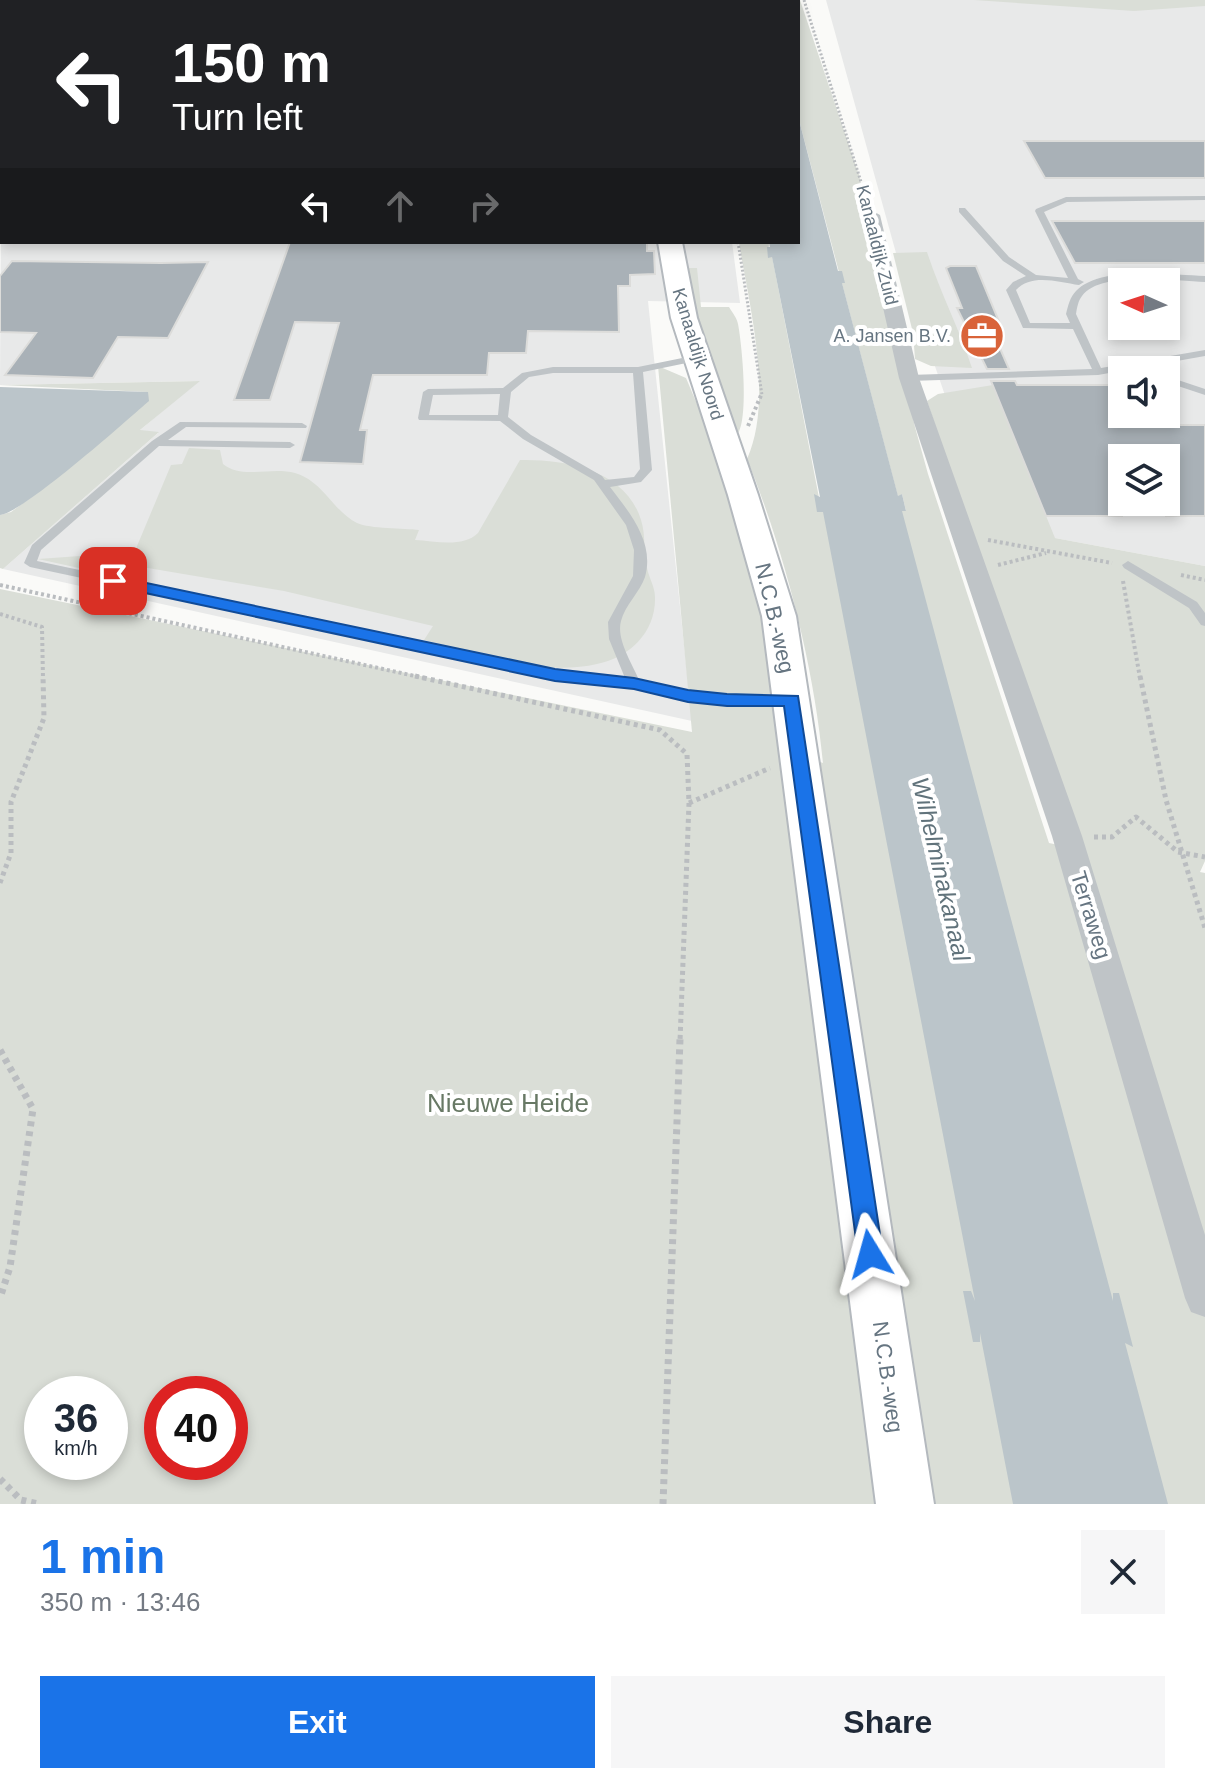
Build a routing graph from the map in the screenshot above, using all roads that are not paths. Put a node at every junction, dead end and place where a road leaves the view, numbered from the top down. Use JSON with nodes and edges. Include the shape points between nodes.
{"nodes":[{"id":1,"x":1205,"y":198,"type":"edge"},
{"id":2,"x":962,"y":210,"type":"dead end"},
{"id":3,"x":871,"y":215,"type":"road end"},
{"id":4,"x":670,"y":244,"type":"edge"},
{"id":5,"x":1035,"y":278,"type":"junction"},
{"id":6,"x":1205,"y":279,"type":"edge"},
{"id":7,"x":1074,"y":281,"type":"junction"},
{"id":8,"x":1093,"y":283,"type":"junction"},
{"id":9,"x":1077,"y":326,"type":"junction"},
{"id":10,"x":1205,"y":353,"type":"edge"},
{"id":11,"x":697,"y":358,"type":"junction"},
{"id":12,"x":1180,"y":359,"type":"edge"},
{"id":13,"x":638,"y":370,"type":"junction"},
{"id":14,"x":1108,"y":371,"type":"edge"},
{"id":15,"x":1098,"y":372,"type":"junction"},
{"id":16,"x":909,"y":378,"type":"junction"},
{"id":17,"x":1180,"y":384,"type":"edge"},
{"id":18,"x":506,"y":391,"type":"junction"},
{"id":19,"x":1205,"y":392,"type":"edge"},
{"id":20,"x":503,"y":418,"type":"junction"},
{"id":21,"x":302,"y":426,"type":"dead end"},
{"id":22,"x":156,"y":443,"type":"junction"},
{"id":23,"x":290,"y":445,"type":"dead end"},
{"id":24,"x":738,"y":479,"type":"joint"},
{"id":25,"x":603,"y":484,"type":"junction"},
{"id":26,"x":964,"y":536,"type":"joint"},
{"id":27,"x":1123,"y":569,"type":"road end"},
{"id":28,"x":1205,"y":622,"type":"edge"},
{"id":29,"x":634,"y":683,"type":"junction"},
{"id":30,"x":792,"y":700,"type":"junction"},
{"id":31,"x":1205,"y":1298,"type":"edge"},
{"id":32,"x":905,"y":1504,"type":"edge"}],
"edges":[{"from":1,"to":7,"type":"lane","via":[[1066,200],[1039,211]]},
{"from":2,"to":5,"type":"lane","via":[[1006,259]]},
{"from":3,"to":16,"type":"street","name":"Kanaaldijk Zuid"},
{"from":4,"to":11,"type":"street","name":"Kanaaldijk Noord"},
{"from":5,"to":7,"type":"lane"},
{"from":5,"to":9,"type":"lane","via":[[1018,281],[1011,290],[1026,326]]},
{"from":6,"to":8,"type":"lane","via":[[1116,278]]},
{"from":7,"to":8,"type":"lane"},
{"from":8,"to":9,"type":"lane","via":[[1074,302],[1071,314]]},
{"from":9,"to":15,"type":"lane"},
{"from":10,"to":12,"type":"lane"},
{"from":11,"to":13,"type":"lane"},
{"from":11,"to":24,"type":"street","name":"Kanaaldijk Noord"},
{"from":13,"to":18,"type":"lane","via":[[553,370],[526,375]]},
{"from":13,"to":25,"type":"lane","via":[[646,470],[637,480]]},
{"from":14,"to":15,"type":"lane"},
{"from":15,"to":16,"type":"lane"},
{"from":16,"to":26,"type":"street","name":"Kanaaldijk Zuid"},
{"from":17,"to":19,"type":"lane"},
{"from":18,"to":20,"type":"lane"},
{"from":18,"to":20,"type":"lane","via":[[428,392],[423,418]]},
{"from":20,"to":25,"type":"lane"},
{"from":21,"to":22,"type":"lane","via":[[184,424]]},
{"from":22,"to":23,"type":"lane"},
{"from":22,"to":29,"type":"lane","via":[[36,548],[30,563],[555,675]]},
{"from":24,"to":30,"type":"street","name":"N.C.B.-weg","via":[[779,616]]},
{"from":25,"to":29,"type":"lane","via":[[632,525],[640,550],[639,576],[614,622],[615,639]]},
{"from":26,"to":31,"type":"street","name":"Terraweg","via":[[1067,836]]},
{"from":27,"to":28,"type":"lane","via":[[1193,605]]},
{"from":29,"to":30,"type":"lane","via":[[688,696]]},
{"from":30,"to":32,"type":"street","name":"N.C.B.-weg"}]}
